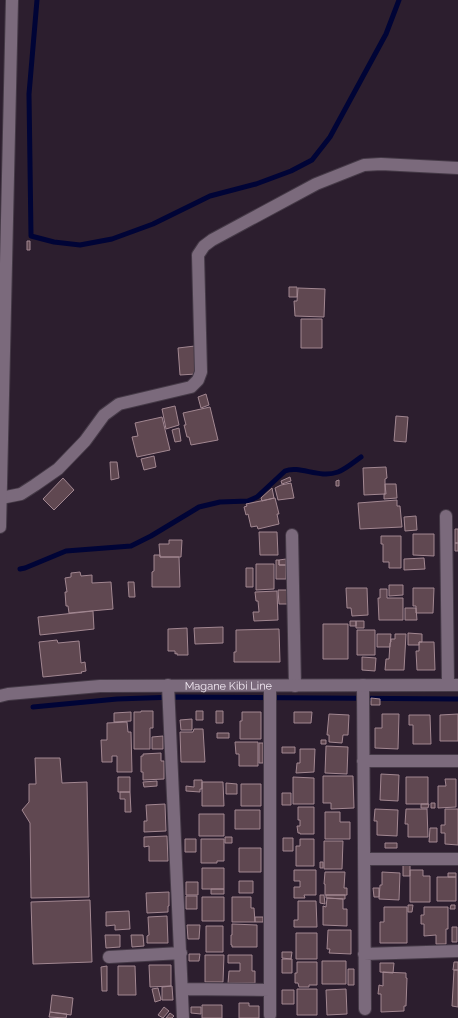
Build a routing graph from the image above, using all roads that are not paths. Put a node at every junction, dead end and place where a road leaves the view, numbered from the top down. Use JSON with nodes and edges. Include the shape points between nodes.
{"nodes":[{"id":1,"x":12,"y":0,"type":"edge"},
{"id":2,"x":458,"y":168,"type":"edge"},
{"id":3,"x":1,"y":498,"type":"junction"},
{"id":4,"x":446,"y":516,"type":"dead end"},
{"id":5,"x":0,"y":527,"type":"edge"},
{"id":6,"x":292,"y":535,"type":"dead end"},
{"id":7,"x":453,"y":685,"type":"edge"},
{"id":8,"x":295,"y":686,"type":"junction"},
{"id":9,"x":270,"y":689,"type":"junction"},
{"id":10,"x":363,"y":689,"type":"junction"},
{"id":11,"x":169,"y":694,"type":"junction"},
{"id":12,"x":0,"y":696,"type":"edge"},
{"id":13,"x":458,"y":761,"type":"edge"},
{"id":14,"x":363,"y":762,"type":"junction"},
{"id":15,"x":364,"y":859,"type":"junction"},
{"id":16,"x":458,"y":859,"type":"edge"},
{"id":17,"x":458,"y":951,"type":"edge"},
{"id":18,"x":180,"y":954,"type":"junction"},
{"id":19,"x":364,"y":954,"type":"junction"},
{"id":20,"x":109,"y":957,"type":"dead end"},
{"id":21,"x":182,"y":989,"type":"junction"},
{"id":22,"x":270,"y":990,"type":"junction"},
{"id":23,"x":365,"y":1009,"type":"dead end"},
{"id":24,"x":270,"y":1015,"type":"dead end"},
{"id":25,"x":182,"y":1018,"type":"edge"}],
"edges":[{"from":1,"to":3,"type":"street"},
{"from":2,"to":3,"type":"street","via":[[364,165],[316,184],[212,240],[198,255],[201,372],[198,380],[191,387],[119,404],[104,415],[84,442],[58,469],[21,494]]},
{"from":3,"to":5,"type":"street"},
{"from":4,"to":7,"type":"street"},
{"from":6,"to":8,"type":"street"},
{"from":7,"to":10,"type":"street","name":"Magane Kibi Line"},
{"from":8,"to":9,"type":"street","name":"Magane Kibi Line"},
{"from":8,"to":10,"type":"street","name":"Magane Kibi Line"},
{"from":9,"to":11,"type":"street","name":"Magane Kibi Line"},
{"from":9,"to":22,"type":"street"},
{"from":10,"to":14,"type":"street"},
{"from":11,"to":12,"type":"street","name":"Magane Kibi Line","via":[[100,686]]},
{"from":11,"to":18,"type":"street"},
{"from":13,"to":14,"type":"street"},
{"from":14,"to":15,"type":"street"},
{"from":15,"to":16,"type":"street"},
{"from":15,"to":19,"type":"street"},
{"from":17,"to":19,"type":"street"},
{"from":18,"to":20,"type":"street"},
{"from":18,"to":21,"type":"street"},
{"from":19,"to":23,"type":"street"},
{"from":21,"to":22,"type":"street"},
{"from":21,"to":25,"type":"street"},
{"from":22,"to":24,"type":"street"}]}
